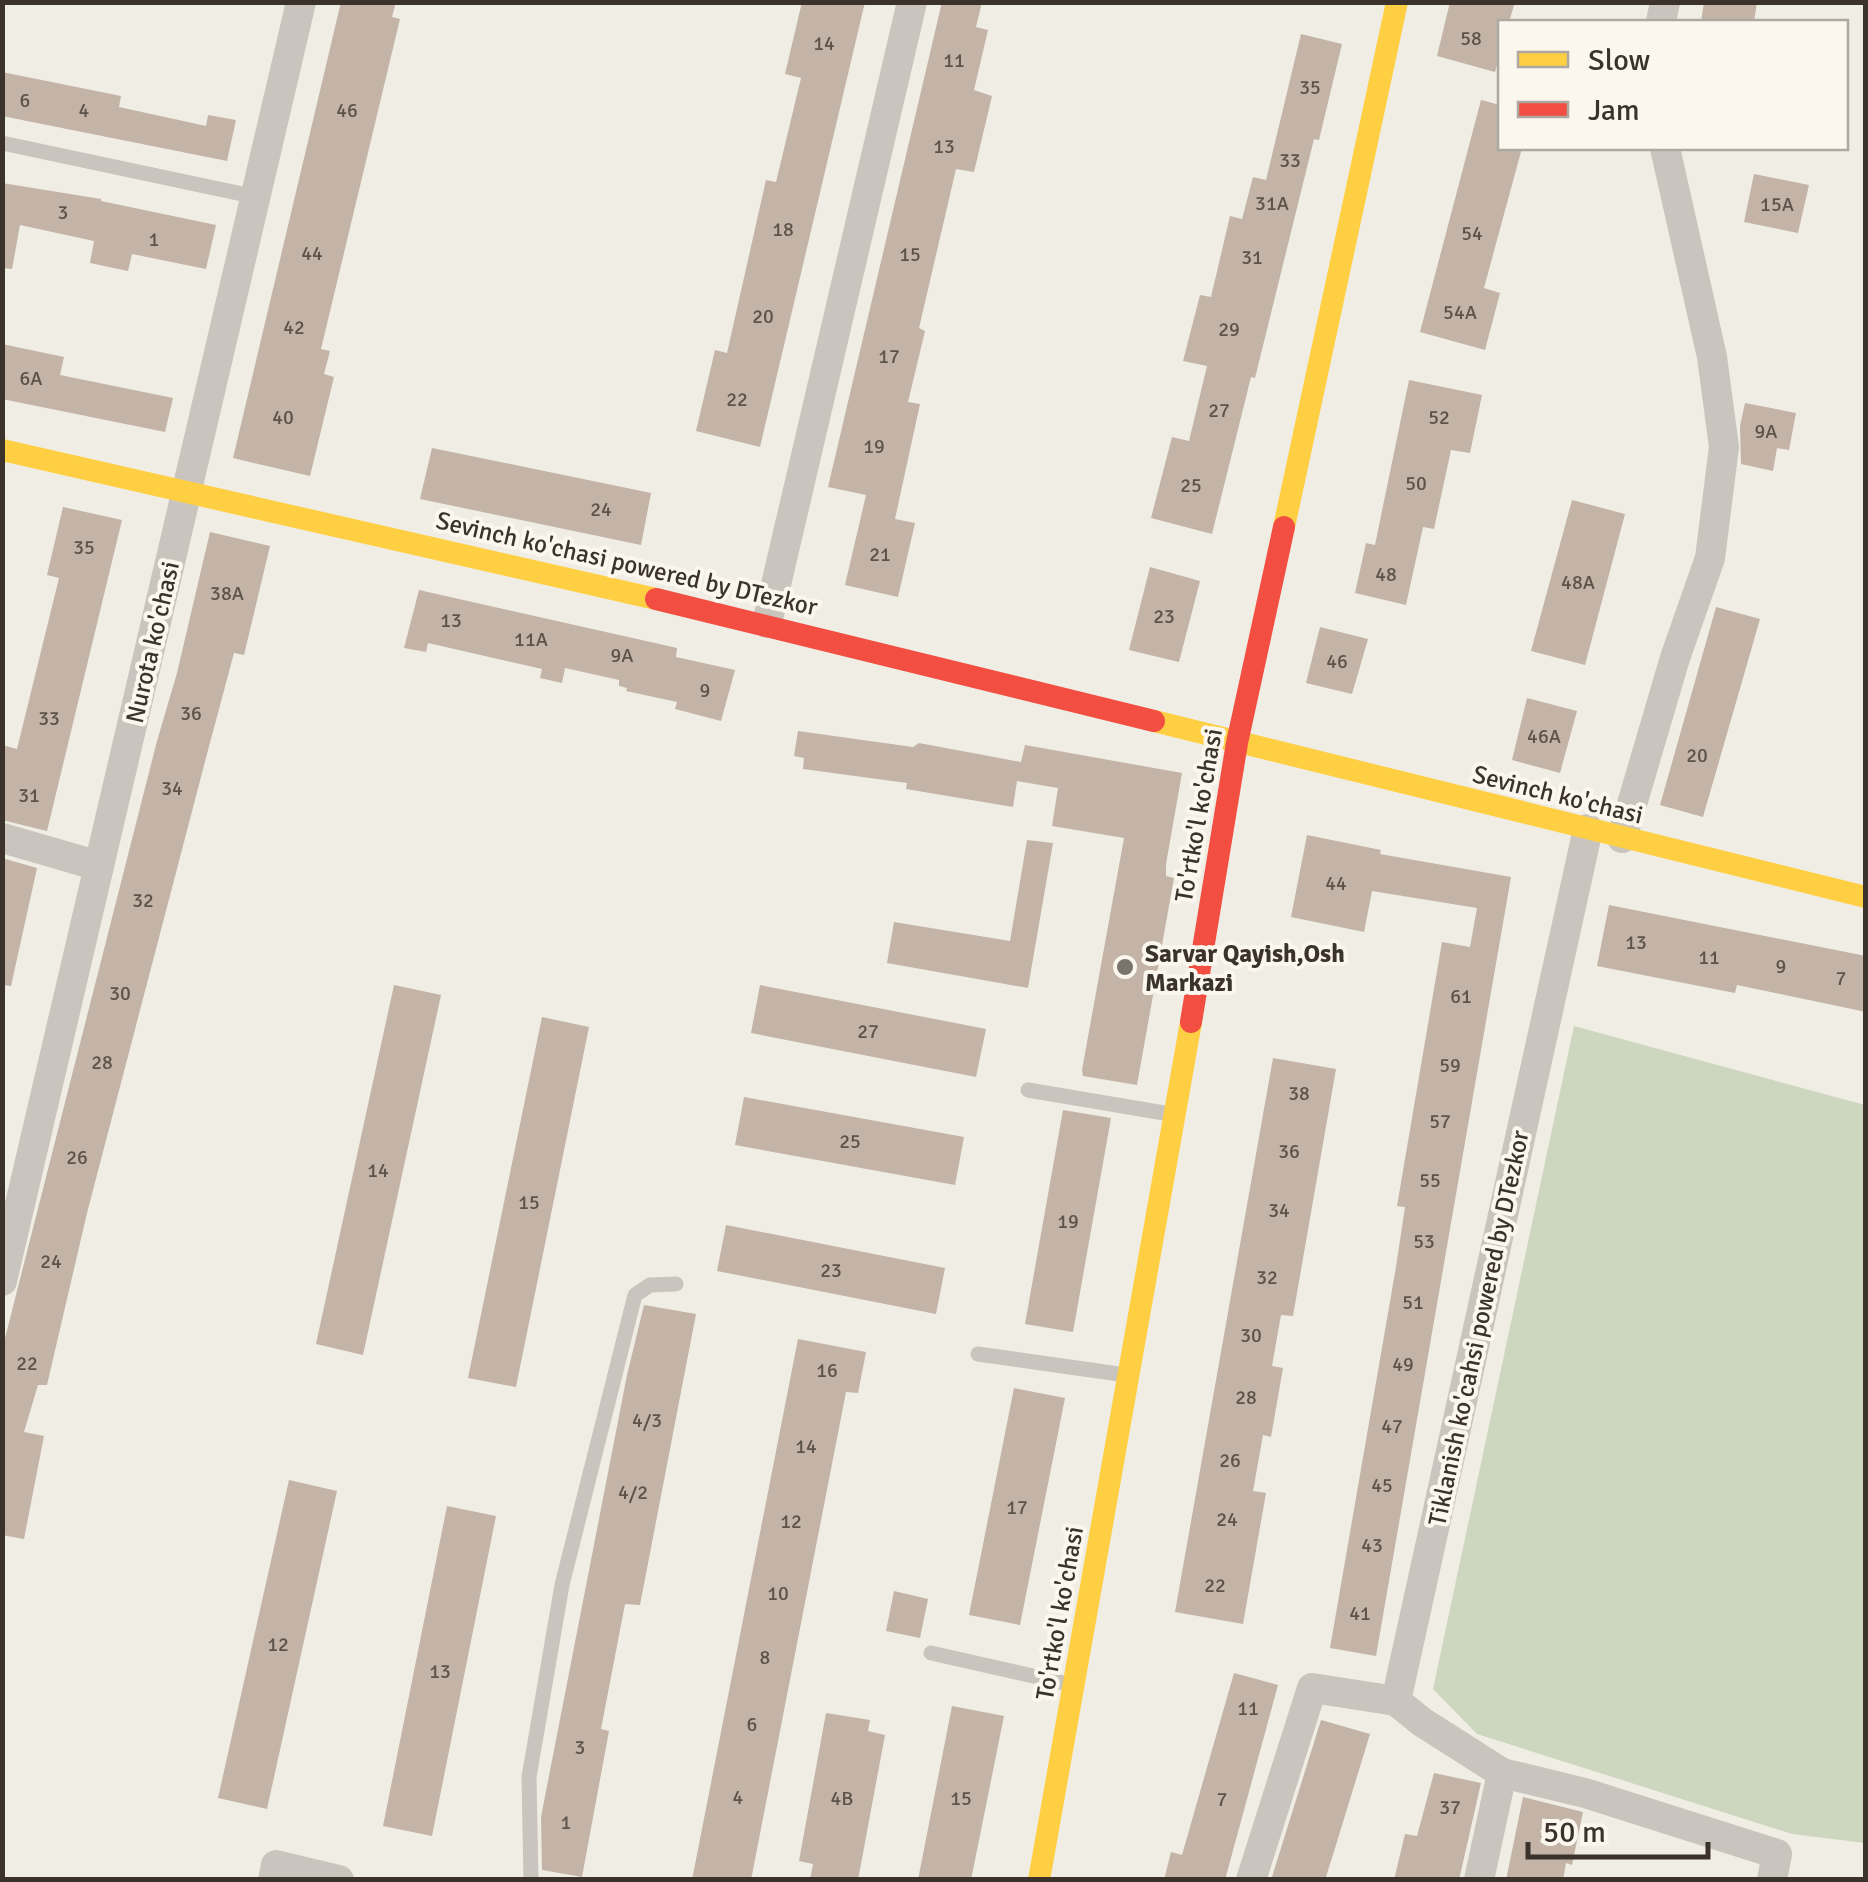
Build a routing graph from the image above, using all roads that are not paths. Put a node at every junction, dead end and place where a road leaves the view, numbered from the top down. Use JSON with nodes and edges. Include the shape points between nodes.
{"nodes":[{"id":1,"x":301,"y":2,"type":"edge"},
{"id":2,"x":912,"y":2,"type":"edge"},
{"id":3,"x":1397,"y":2,"type":"edge"},
{"id":4,"x":2,"y":142,"type":"edge"},
{"id":5,"x":1665,"y":150,"type":"edge"},
{"id":6,"x":256,"y":197,"type":"junction"},
{"id":7,"x":2,"y":450,"type":"edge"},
{"id":8,"x":188,"y":489,"type":"junction"},
{"id":9,"x":767,"y":623,"type":"junction"},
{"id":10,"x":1237,"y":744,"type":"junction"},
{"id":11,"x":1588,"y":829,"type":"junction"},
{"id":12,"x":2,"y":838,"type":"edge"},
{"id":13,"x":1622,"y":838,"type":"junction"},
{"id":14,"x":99,"y":866,"type":"junction"},
{"id":15,"x":1866,"y":897,"type":"edge"},
{"id":16,"x":1028,"y":1090,"type":"dead end"},
{"id":17,"x":1176,"y":1115,"type":"junction"},
{"id":18,"x":2,"y":1281,"type":"edge"},
{"id":19,"x":676,"y":1284,"type":"dead end"},
{"id":20,"x":978,"y":1354,"type":"dead end"},
{"id":21,"x":1130,"y":1376,"type":"junction"},
{"id":22,"x":931,"y":1654,"type":"dead end"},
{"id":23,"x":1075,"y":1685,"type":"junction"},
{"id":24,"x":1396,"y":1701,"type":"junction"},
{"id":25,"x":1502,"y":1773,"type":"junction"},
{"id":26,"x":1775,"y":1866,"type":"edge"},
{"id":27,"x":273,"y":1880,"type":"edge"},
{"id":28,"x":338,"y":1880,"type":"edge"},
{"id":29,"x":532,"y":1880,"type":"edge"},
{"id":30,"x":1039,"y":1880,"type":"edge"},
{"id":31,"x":1251,"y":1880,"type":"edge"},
{"id":32,"x":1478,"y":1880,"type":"edge"}],
"edges":[{"from":1,"to":6,"type":"street","name":"Nurota ko'chasi"},
{"from":2,"to":9,"type":"street"},
{"from":3,"to":10,"type":"street","name":"To'rtko'l ko'chasi"},
{"from":4,"to":6,"type":"lane"},
{"from":5,"to":13,"type":"street","via":[[1712,357],[1724,447],[1710,558]]},
{"from":6,"to":8,"type":"street","name":"Nurota ko'chasi"},
{"from":7,"to":8,"type":"street","name":"Sevinch ko'chasi powered by DTezkor"},
{"from":8,"to":9,"type":"street","name":"Sevinch ko'chasi powered by DTezkor"},
{"from":8,"to":14,"type":"street","name":"Nurota ko'chasi"},
{"from":9,"to":10,"type":"street","name":"Sevinch ko'chasi powered by DTezkor"},
{"from":10,"to":11,"type":"street","name":"Sevinch ko'chasi"},
{"from":10,"to":17,"type":"street","name":"To'rtko'l ko'chasi"},
{"from":11,"to":13,"type":"street","name":"Sevinch ko'chasi"},
{"from":11,"to":24,"type":"street","name":"Tiklanish ko'cahsi powered by DTezkor"},
{"from":12,"to":14,"type":"street"},
{"from":13,"to":15,"type":"street","name":"Sevinch ko'chasi"},
{"from":14,"to":18,"type":"street","name":"Nurota ko'chasi"},
{"from":16,"to":17,"type":"lane"},
{"from":17,"to":21,"type":"street","name":"To'rtko'l ko'chasi"},
{"from":19,"to":29,"type":"lane","via":[[650,1284],[635,1295],[562,1586],[529,1777]]},
{"from":20,"to":21,"type":"lane"},
{"from":21,"to":23,"type":"street","name":"To'rtko'l ko'chasi"},
{"from":22,"to":23,"type":"lane"},
{"from":23,"to":30,"type":"street","name":"To'rtko'l ko'chasi"},
{"from":24,"to":25,"type":"street"},
{"from":24,"to":31,"type":"street","via":[[1312,1688]]},
{"from":25,"to":26,"type":"street","via":[[1584,1793]]},
{"from":25,"to":32,"type":"street"},
{"from":27,"to":28,"type":"street","via":[[276,1865]]}]}
